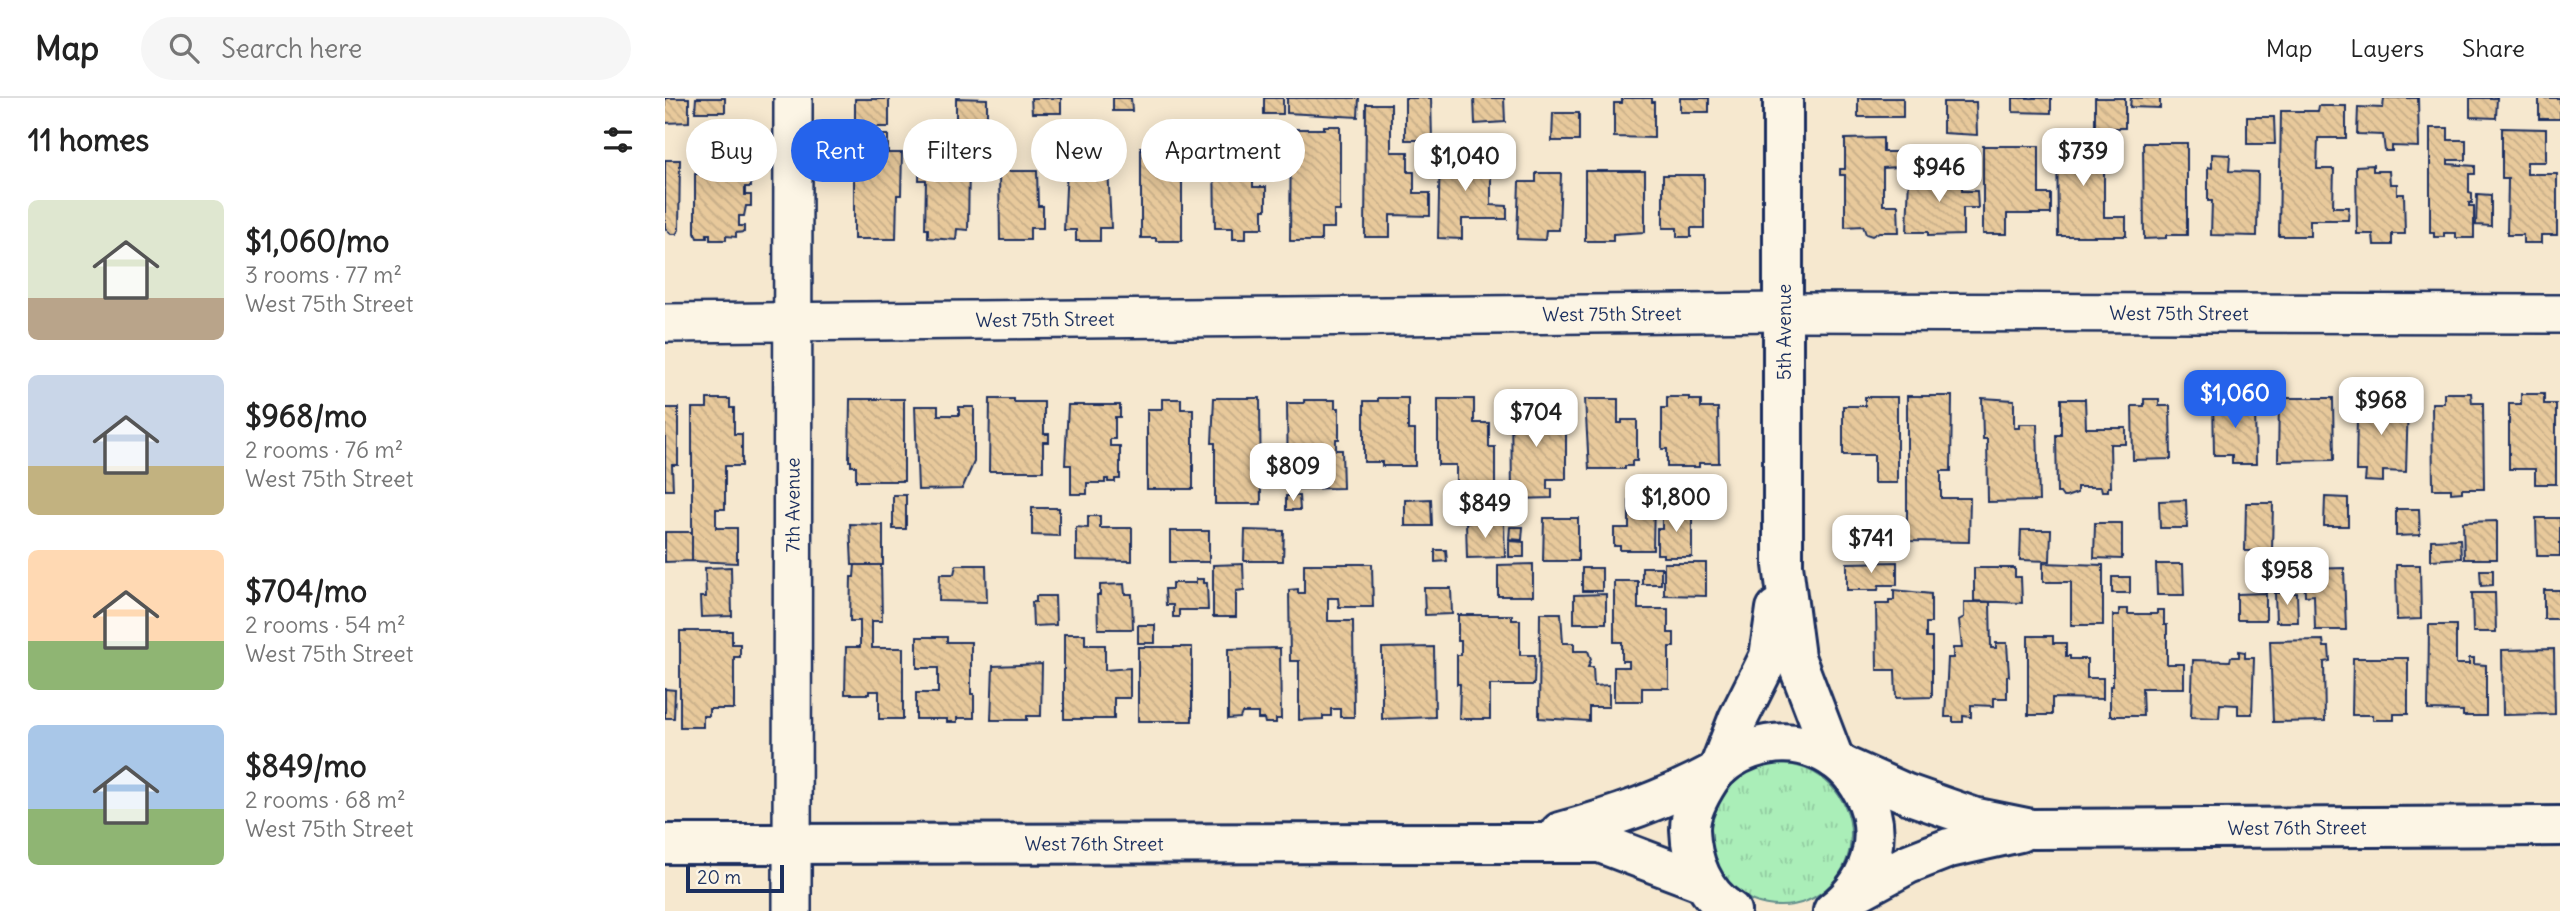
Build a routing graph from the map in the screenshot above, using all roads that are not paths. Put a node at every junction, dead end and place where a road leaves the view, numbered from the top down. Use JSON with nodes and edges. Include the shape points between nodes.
{"nodes":[{"id":1,"x":793,"y":98,"type":"edge"},
{"id":2,"x":1783,"y":98,"type":"edge"},
{"id":3,"x":1784,"y":312,"type":"junction"},
{"id":4,"x":2560,"y":314,"type":"edge"},
{"id":5,"x":792,"y":321,"type":"junction"},
{"id":6,"x":665,"y":323,"type":"edge"},
{"id":7,"x":1783,"y":565,"type":"junction"},
{"id":8,"x":1839,"y":763,"type":"junction"},
{"id":9,"x":1716,"y":771,"type":"junction"},
{"id":10,"x":2560,"y":826,"type":"edge"},
{"id":11,"x":2032,"y":829,"type":"junction"},
{"id":12,"x":1524,"y":842,"type":"junction"},
{"id":13,"x":665,"y":844,"type":"edge"},
{"id":14,"x":791,"y":844,"type":"junction"},
{"id":15,"x":1714,"y":898,"type":"edge"},
{"id":16,"x":1844,"y":904,"type":"edge"},
{"id":17,"x":792,"y":911,"type":"edge"}],
"edges":[{"from":1,"to":5,"type":"street","name":"7th Avenue"},
{"from":2,"to":3,"type":"street","name":"5th Avenue"},
{"from":3,"to":4,"type":"street","name":"West 75th Street"},
{"from":3,"to":5,"type":"street","name":"West 75th Street"},
{"from":3,"to":7,"type":"street","name":"5th Avenue"},
{"from":5,"to":6,"type":"street","name":"West 75th Street"},
{"from":5,"to":14,"type":"street","name":"7th Avenue"},
{"from":7,"to":8,"type":"street","name":"5th Avenue","via":[[1795,657]]},
{"from":7,"to":9,"type":"street","name":"5th Avenue","via":[[1769,657]]},
{"from":8,"to":9,"type":"street","name":"West 76th Street","via":[[1812,748],[1787,743],[1739,754]]},
{"from":8,"to":11,"type":"street","name":"West 76th Street","via":[[1973,817]]},
{"from":8,"to":16,"type":"street","name":"5th Avenue","via":[[1862,788],[1872,815],[1874,843],[1868,870]]},
{"from":9,"to":12,"type":"street","name":"West 76th Street","via":[[1679,792],[1623,814]]},
{"from":9,"to":15,"type":"street","name":"5th Avenue","via":[[1698,797],[1690,825],[1692,855]]},
{"from":10,"to":11,"type":"street","name":"West 76th Street"},
{"from":11,"to":16,"type":"street","name":"West 76th Street","via":[[1949,848],[1908,864]]},
{"from":12,"to":14,"type":"street","name":"West 76th Street"},
{"from":12,"to":15,"type":"street","name":"West 76th Street","via":[[1600,843]]},
{"from":13,"to":14,"type":"street","name":"West 76th Street"},
{"from":14,"to":17,"type":"street","name":"7th Avenue"}]}
